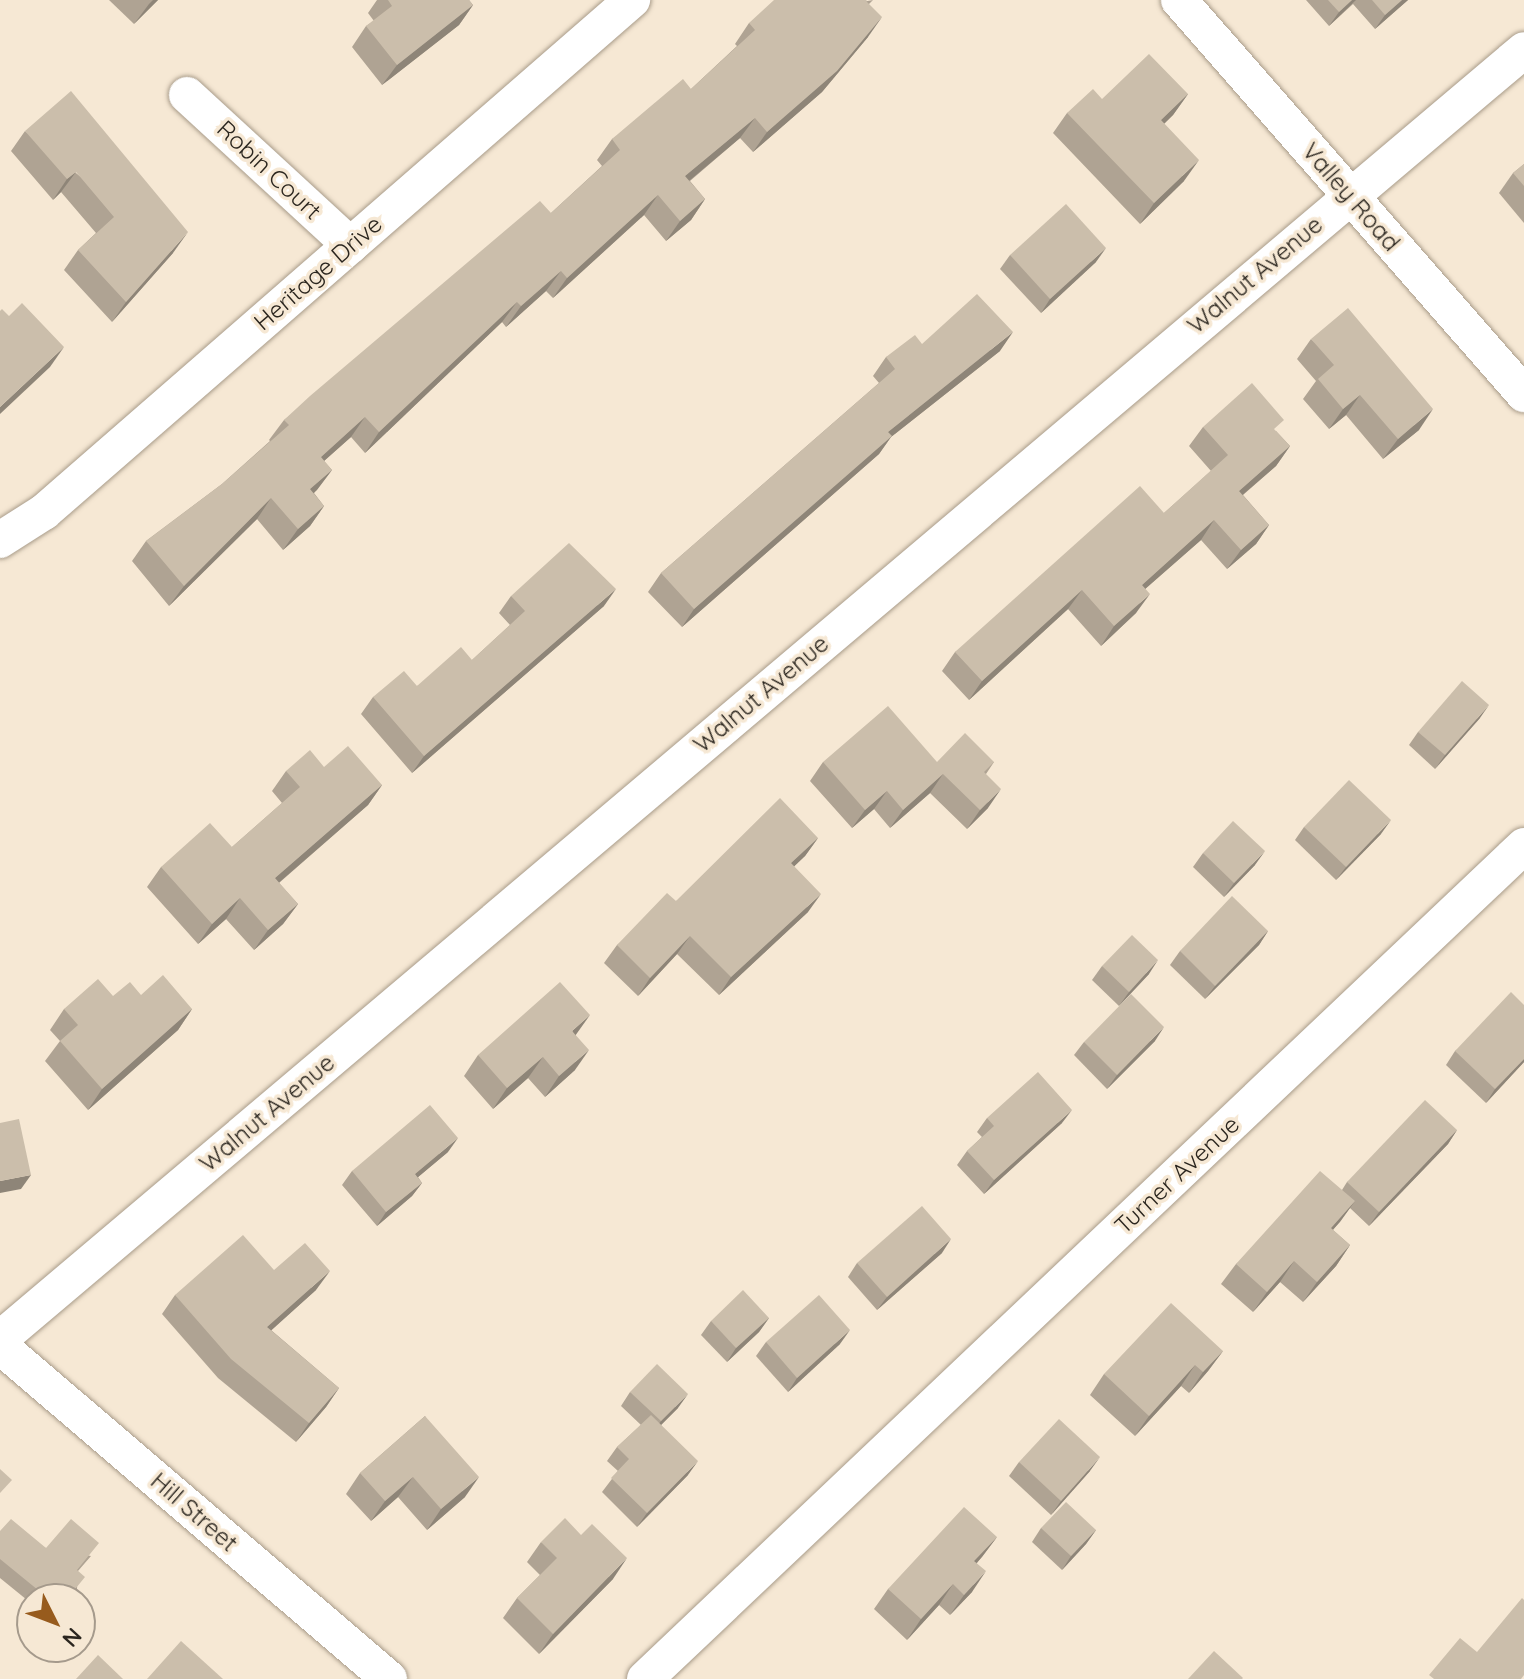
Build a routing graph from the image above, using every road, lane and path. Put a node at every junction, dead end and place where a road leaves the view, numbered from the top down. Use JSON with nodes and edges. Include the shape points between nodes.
{"nodes":[{"id":1,"x":632,"y":0,"type":"edge"},
{"id":2,"x":1179,"y":0,"type":"edge"},
{"id":3,"x":1524,"y":50,"type":"edge"},
{"id":4,"x":187,"y":95,"type":"dead end"},
{"id":5,"x":1350,"y":196,"type":"junction"},
{"id":6,"x":350,"y":245,"type":"junction"},
{"id":7,"x":1524,"y":394,"type":"edge"},
{"id":8,"x":0,"y":540,"type":"edge"},
{"id":9,"x":1524,"y":846,"type":"edge"},
{"id":10,"x":0,"y":1339,"type":"edge"},
{"id":11,"x":0,"y":1346,"type":"edge"},
{"id":12,"x":389,"y":1679,"type":"edge"},
{"id":13,"x":645,"y":1679,"type":"edge"}],
"edges":[{"from":1,"to":6,"type":"street","name":"Heritage Drive"},
{"from":2,"to":5,"type":"street","name":"Valley Road"},
{"from":3,"to":5,"type":"street","name":"Walnut Avenue"},
{"from":4,"to":6,"type":"street","name":"Robin Court"},
{"from":5,"to":7,"type":"street","name":"Valley Road"},
{"from":5,"to":10,"type":"street","name":"Walnut Avenue"},
{"from":6,"to":8,"type":"street","name":"Heritage Drive","via":[[44,512]]},
{"from":9,"to":13,"type":"street","name":"Turner Avenue"},
{"from":11,"to":12,"type":"street","name":"Hill Street"}]}
